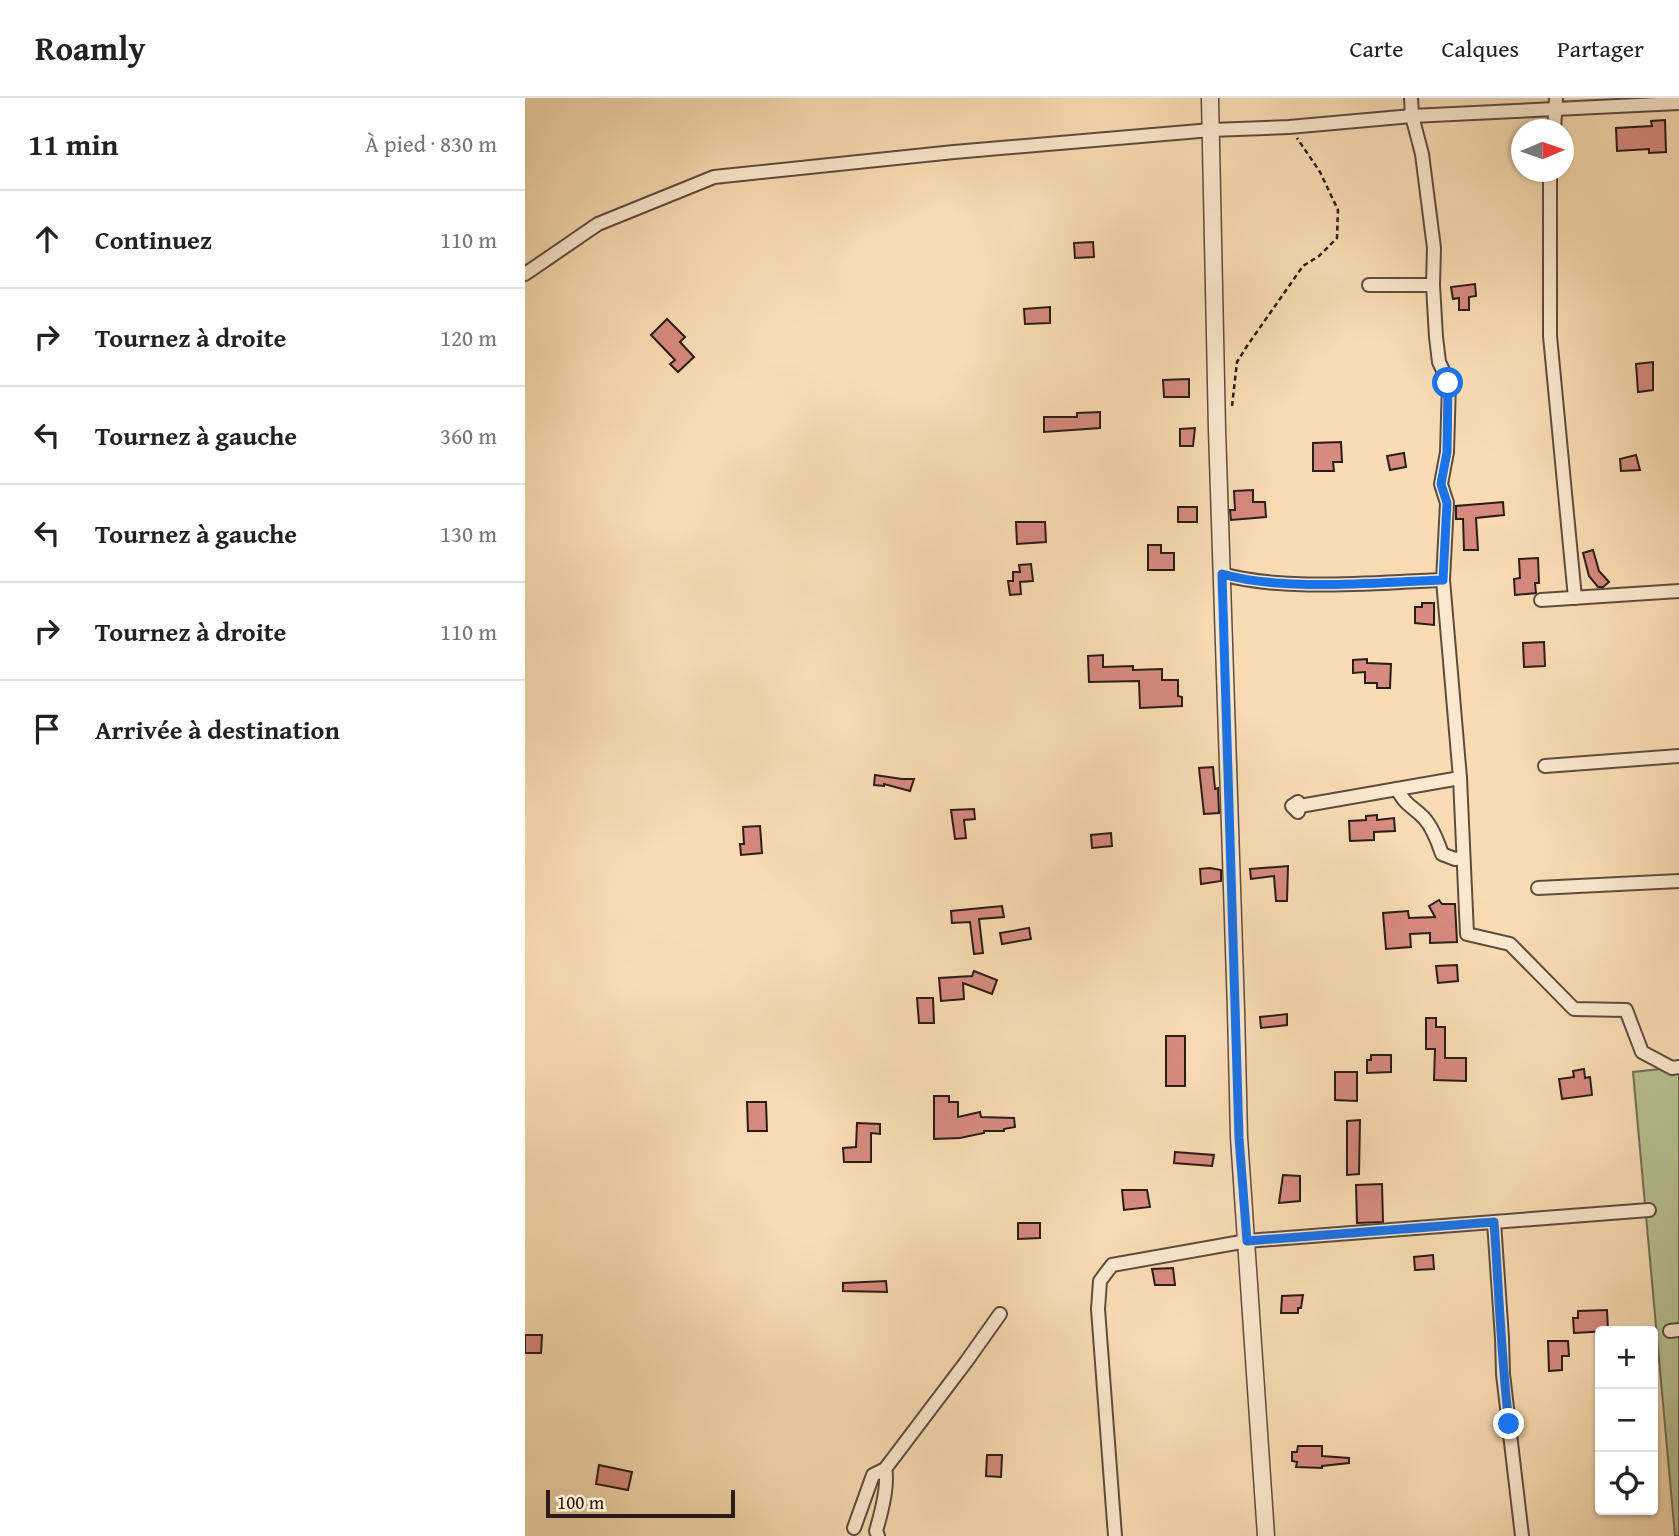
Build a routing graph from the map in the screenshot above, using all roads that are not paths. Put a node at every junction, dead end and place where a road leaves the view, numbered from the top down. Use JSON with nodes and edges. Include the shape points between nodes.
{"nodes":[{"id":1,"x":1210,"y":98,"type":"edge"},
{"id":2,"x":1411,"y":98,"type":"edge"},
{"id":3,"x":1556,"y":103,"type":"edge"},
{"id":4,"x":1679,"y":103,"type":"edge"},
{"id":5,"x":1412,"y":116,"type":"junction"},
{"id":6,"x":1211,"y":130,"type":"junction"},
{"id":7,"x":1550,"y":182,"type":"edge"},
{"id":8,"x":525,"y":274,"type":"edge"},
{"id":9,"x":1369,"y":285,"type":"dead end"},
{"id":10,"x":1433,"y":285,"type":"junction"},
{"id":11,"x":1222,"y":574,"type":"junction"},
{"id":12,"x":1443,"y":580,"type":"junction"},
{"id":13,"x":1679,"y":591,"type":"edge"},
{"id":14,"x":1575,"y":598,"type":"junction"},
{"id":15,"x":1541,"y":600,"type":"dead end"},
{"id":16,"x":1679,"y":756,"type":"edge"},
{"id":17,"x":1545,"y":766,"type":"dead end"},
{"id":18,"x":1460,"y":778,"type":"junction"},
{"id":19,"x":1397,"y":789,"type":"junction"},
{"id":20,"x":1300,"y":806,"type":"dead end"},
{"id":21,"x":1464,"y":858,"type":"junction"},
{"id":22,"x":1679,"y":881,"type":"edge"},
{"id":23,"x":1538,"y":888,"type":"dead end"},
{"id":24,"x":1679,"y":1067,"type":"edge"},
{"id":25,"x":1649,"y":1210,"type":"dead end"},
{"id":26,"x":1494,"y":1222,"type":"junction"},
{"id":27,"x":1247,"y":1241,"type":"junction"},
{"id":28,"x":999,"y":1314,"type":"dead end"},
{"id":29,"x":885,"y":1469,"type":"junction"},
{"id":30,"x":854,"y":1528,"type":"dead end"},
{"id":31,"x":878,"y":1536,"type":"edge"},
{"id":32,"x":1115,"y":1536,"type":"edge"},
{"id":33,"x":1266,"y":1536,"type":"edge"},
{"id":34,"x":1522,"y":1536,"type":"edge"}],
"edges":[{"from":1,"to":6,"type":"street"},
{"from":2,"to":5,"type":"street"},
{"from":3,"to":4,"type":"street"},
{"from":3,"to":5,"type":"street"},
{"from":5,"to":6,"type":"street"},
{"from":5,"to":10,"type":"street","via":[[1422,154],[1434,248]]},
{"from":6,"to":8,"type":"street","via":[[714,177],[598,224]]},
{"from":6,"to":11,"type":"street"},
{"from":7,"to":14,"type":"street","via":[[1550,335]]},
{"from":9,"to":10,"type":"street"},
{"from":10,"to":12,"type":"street","via":[[1439,362],[1448,383],[1447,452],[1441,484],[1447,503]]},
{"from":11,"to":12,"type":"street","via":[[1294,583]]},
{"from":11,"to":27,"type":"street","via":[[1239,1138]]},
{"from":12,"to":18,"type":"street"},
{"from":13,"to":14,"type":"street"},
{"from":14,"to":15,"type":"street"},
{"from":16,"to":17,"type":"street"},
{"from":18,"to":19,"type":"street"},
{"from":18,"to":21,"type":"street"},
{"from":19,"to":20,"type":"street"},
{"from":19,"to":21,"type":"street","via":[[1435,834],[1443,854]]},
{"from":21,"to":24,"type":"street","via":[[1467,934],[1510,944],[1574,1009],[1626,1010],[1642,1052],[1672,1068]]},
{"from":22,"to":23,"type":"street"},
{"from":25,"to":26,"type":"street"},
{"from":26,"to":27,"type":"street"},
{"from":26,"to":34,"type":"street","via":[[1503,1374]]},
{"from":27,"to":32,"type":"street","via":[[1112,1265],[1100,1281],[1098,1309]]},
{"from":27,"to":33,"type":"street"},
{"from":28,"to":29,"type":"street"},
{"from":29,"to":30,"type":"street","via":[[873,1475]]},
{"from":29,"to":31,"type":"street","via":[[888,1482]]}]}
